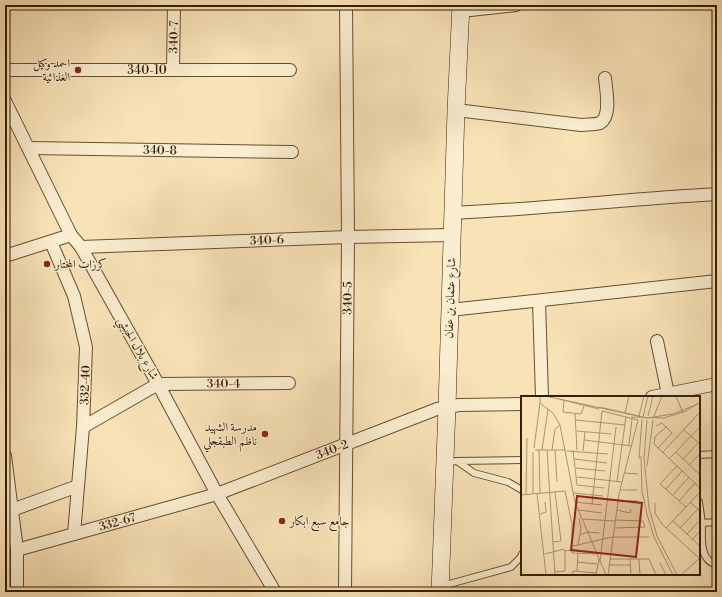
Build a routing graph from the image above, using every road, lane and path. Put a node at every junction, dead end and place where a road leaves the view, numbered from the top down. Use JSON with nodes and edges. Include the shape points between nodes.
{"nodes":[{"id":1,"x":174,"y":5,"type":"edge"},
{"id":2,"x":346,"y":5,"type":"edge"},
{"id":3,"x":516,"y":5,"type":"edge"},
{"id":4,"x":461,"y":8,"type":"edge"},
{"id":5,"x":173,"y":69,"type":"junction"},
{"id":6,"x":5,"y":70,"type":"edge"},
{"id":7,"x":290,"y":70,"type":"dead end"},
{"id":8,"x":605,"y":78,"type":"dead end"},
{"id":9,"x":5,"y":101,"type":"edge"},
{"id":10,"x":456,"y":110,"type":"junction"},
{"id":11,"x":29,"y":148,"type":"junction"},
{"id":12,"x":292,"y":152,"type":"dead end"},
{"id":13,"x":717,"y":194,"type":"edge"},
{"id":14,"x":452,"y":213,"type":"junction"},
{"id":15,"x":71,"y":235,"type":"junction"},
{"id":16,"x":452,"y":235,"type":"junction"},
{"id":17,"x":348,"y":237,"type":"junction"},
{"id":18,"x":51,"y":242,"type":"junction"},
{"id":19,"x":81,"y":247,"type":"junction"},
{"id":20,"x":5,"y":256,"type":"edge"},
{"id":21,"x":717,"y":281,"type":"edge"},
{"id":22,"x":539,"y":301,"type":"junction"},
{"id":23,"x":450,"y":310,"type":"junction"},
{"id":24,"x":657,"y":341,"type":"dead end"},
{"id":25,"x":290,"y":383,"type":"dead end"},
{"id":26,"x":158,"y":384,"type":"junction"},
{"id":27,"x":717,"y":384,"type":"edge"},
{"id":28,"x":674,"y":394,"type":"edge"},
{"id":29,"x":542,"y":396,"type":"edge"},
{"id":30,"x":659,"y":396,"type":"edge"},
{"id":31,"x":521,"y":404,"type":"edge"},
{"id":32,"x":448,"y":407,"type":"junction"},
{"id":33,"x":83,"y":427,"type":"junction"},
{"id":34,"x":346,"y":444,"type":"junction"},
{"id":35,"x":717,"y":454,"type":"edge"},
{"id":36,"x":700,"y":455,"type":"edge"},
{"id":37,"x":5,"y":456,"type":"edge"},
{"id":38,"x":521,"y":460,"type":"edge"},
{"id":39,"x":451,"y":461,"type":"junction"},
{"id":40,"x":78,"y":486,"type":"junction"},
{"id":41,"x":521,"y":489,"type":"edge"},
{"id":42,"x":217,"y":494,"type":"junction"},
{"id":43,"x":700,"y":509,"type":"edge"},
{"id":44,"x":12,"y":510,"type":"junction"},
{"id":45,"x":717,"y":522,"type":"edge"},
{"id":46,"x":702,"y":523,"type":"junction"},
{"id":47,"x":74,"y":534,"type":"junction"},
{"id":48,"x":16,"y":550,"type":"junction"},
{"id":49,"x":521,"y":557,"type":"edge"},
{"id":50,"x":717,"y":564,"type":"edge"},
{"id":51,"x":441,"y":589,"type":"edge"},
{"id":52,"x":17,"y":592,"type":"edge"},
{"id":53,"x":275,"y":592,"type":"edge"},
{"id":54,"x":345,"y":592,"type":"edge"}],
"edges":[{"from":1,"to":5,"type":"street","name":"340-7"},
{"from":2,"to":17,"type":"street","name":"340-5"},
{"from":3,"to":4,"type":"street"},
{"from":4,"to":10,"type":"street","name":"شارع عثمان بن عفان"},
{"from":5,"to":6,"type":"street","name":"340-10"},
{"from":5,"to":7,"type":"street","name":"340-10"},
{"from":8,"to":10,"type":"street","via":[[608,112],[599,124],[581,125]]},
{"from":9,"to":11,"type":"street","name":"شارع بلال الحبشي"},
{"from":10,"to":14,"type":"street","name":"شارع عثمان بن عفان"},
{"from":11,"to":12,"type":"street","name":"340-8"},
{"from":11,"to":15,"type":"street","name":"شارع بلال الحبشي"},
{"from":13,"to":14,"type":"street"},
{"from":14,"to":16,"type":"street","name":"شارع عثمان بن عفان"},
{"from":15,"to":18,"type":"street"},
{"from":15,"to":19,"type":"street","name":"شارع بلال الحبشي"},
{"from":16,"to":17,"type":"street","name":"340-6"},
{"from":16,"to":23,"type":"street","name":"شارع عثمان بن عفان"},
{"from":17,"to":19,"type":"street","name":"340-6"},
{"from":17,"to":34,"type":"street","name":"340-5"},
{"from":18,"to":20,"type":"street"},
{"from":18,"to":33,"type":"street","name":"332-40","via":[[74,296],[86,347]]},
{"from":19,"to":26,"type":"street","name":"شارع بلال الحبشي"},
{"from":21,"to":22,"type":"street"},
{"from":22,"to":23,"type":"street"},
{"from":22,"to":29,"type":"street"},
{"from":23,"to":32,"type":"street","name":"شارع عثمان بن عفان"},
{"from":24,"to":28,"type":"street"},
{"from":25,"to":26,"type":"street","name":"340-4"},
{"from":26,"to":33,"type":"street"},
{"from":26,"to":42,"type":"street","name":"شارع بلال الحبشي"},
{"from":27,"to":28,"type":"street"},
{"from":28,"to":30,"type":"street"},
{"from":31,"to":32,"type":"street","name":"340-2"},
{"from":32,"to":34,"type":"street","name":"340-2"},
{"from":32,"to":39,"type":"street","name":"شارع عثمان بن عفان"},
{"from":33,"to":40,"type":"street","name":"332-40"},
{"from":34,"to":42,"type":"street","name":"340-2"},
{"from":34,"to":54,"type":"street","name":"340-5"},
{"from":35,"to":36,"type":"lane"},
{"from":37,"to":44,"type":"street"},
{"from":38,"to":39,"type":"lane"},
{"from":39,"to":41,"type":"lane","via":[[474,473],[508,482]]},
{"from":39,"to":51,"type":"street","name":"شارع عثمان بن عفان"},
{"from":40,"to":44,"type":"street"},
{"from":40,"to":47,"type":"street","name":"332-40"},
{"from":42,"to":47,"type":"street","name":"332-67"},
{"from":42,"to":53,"type":"street","name":"شارع بلال الحبشي"},
{"from":43,"to":46,"type":"lane"},
{"from":44,"to":48,"type":"street"},
{"from":45,"to":46,"type":"lane"},
{"from":46,"to":50,"type":"lane","via":[[704,555]]},
{"from":47,"to":48,"type":"street","name":"332-67"},
{"from":48,"to":52,"type":"street"},
{"from":49,"to":51,"type":"lane","via":[[511,567]]}]}
